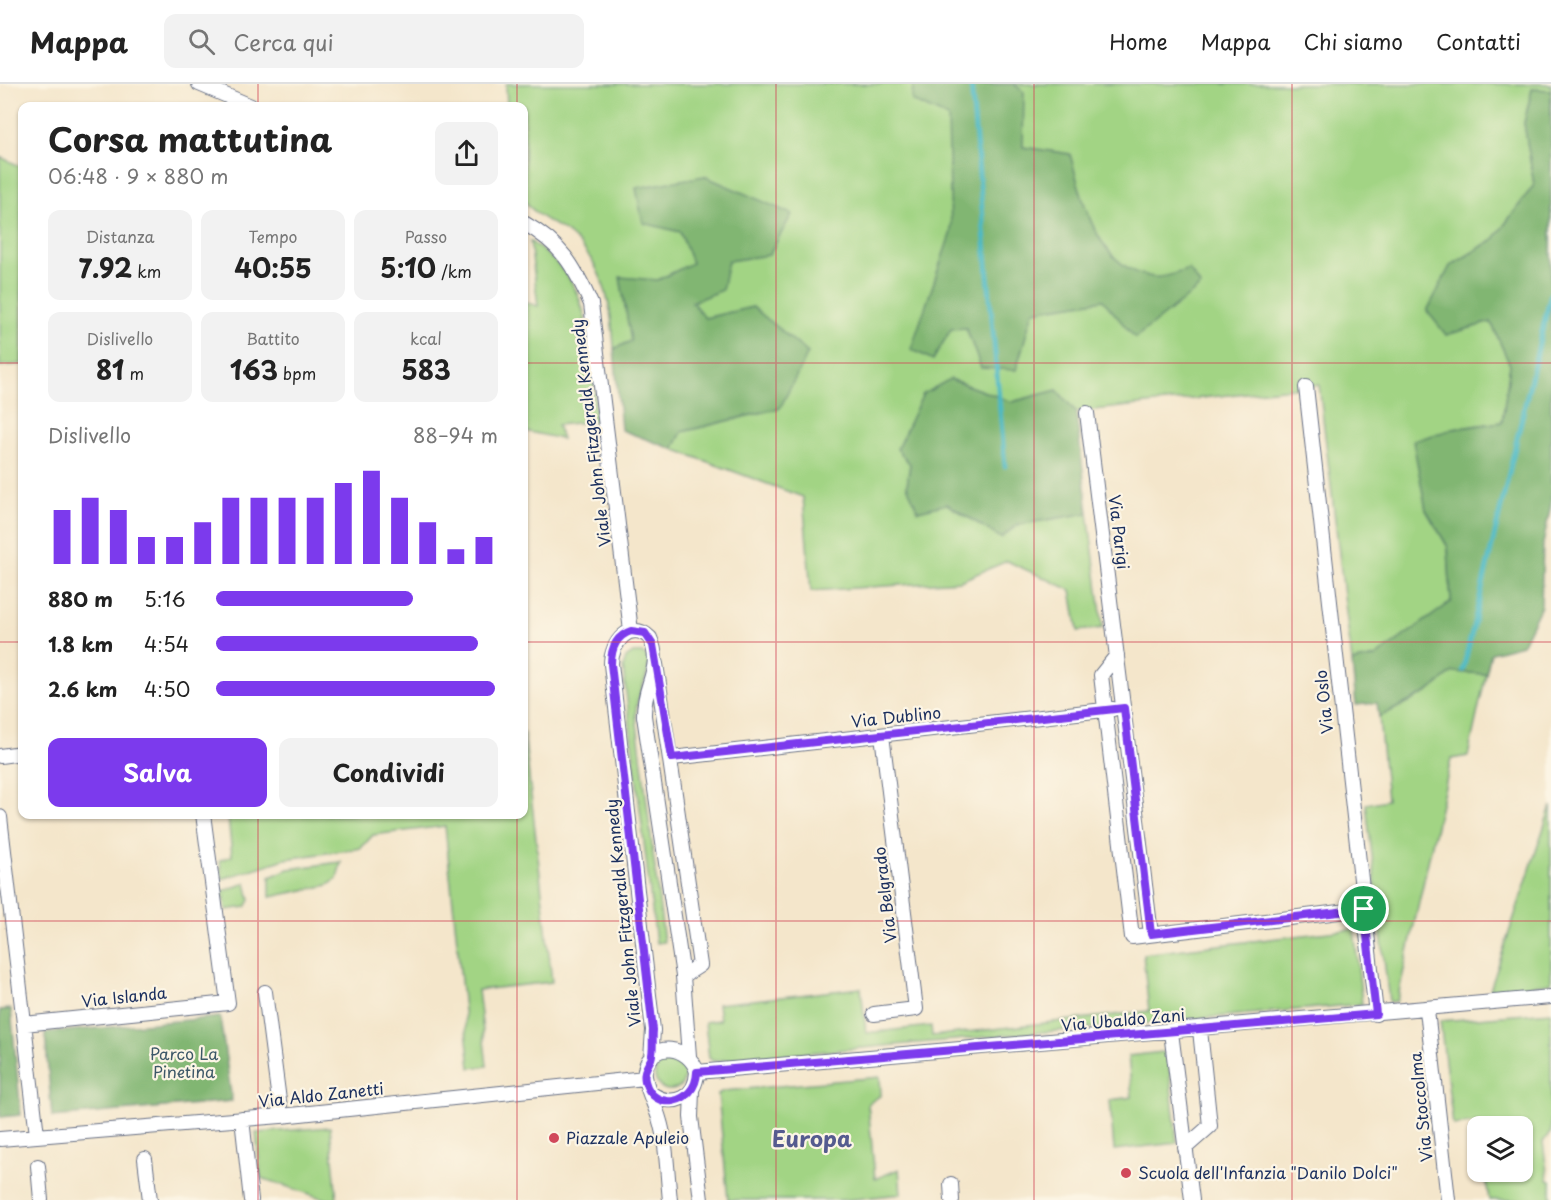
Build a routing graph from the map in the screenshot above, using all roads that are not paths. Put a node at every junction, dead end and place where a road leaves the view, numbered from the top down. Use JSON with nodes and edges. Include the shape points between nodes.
{"nodes":[{"id":1,"x":199,"y":84,"type":"edge"},
{"id":2,"x":242,"y":102,"type":"edge"},
{"id":3,"x":528,"y":225,"type":"edge"},
{"id":4,"x":1306,"y":387,"type":"dead end"},
{"id":5,"x":1087,"y":413,"type":"dead end"},
{"id":6,"x":631,"y":631,"type":"junction"},
{"id":7,"x":1117,"y":655,"type":"junction"},
{"id":8,"x":656,"y":664,"type":"junction"},
{"id":9,"x":1124,"y":708,"type":"junction"},
{"id":10,"x":1105,"y":710,"type":"junction"},
{"id":11,"x":882,"y":735,"type":"junction"},
{"id":12,"x":18,"y":754,"type":"edge"},
{"id":13,"x":0,"y":756,"type":"edge"},
{"id":14,"x":672,"y":758,"type":"junction"},
{"id":15,"x":1136,"y":809,"type":"junction"},
{"id":16,"x":1117,"y":811,"type":"junction"},
{"id":17,"x":0,"y":817,"type":"edge"},
{"id":18,"x":204,"y":819,"type":"edge"},
{"id":19,"x":1364,"y":909,"type":"junction"},
{"id":20,"x":1151,"y":934,"type":"junction"},
{"id":21,"x":683,"y":976,"type":"junction"},
{"id":22,"x":265,"y":992,"type":"dead end"},
{"id":23,"x":1551,"y":997,"type":"edge"},
{"id":24,"x":1427,"y":1010,"type":"junction"},
{"id":25,"x":874,"y":1014,"type":"dead end"},
{"id":26,"x":1376,"y":1014,"type":"junction"},
{"id":27,"x":24,"y":1024,"type":"junction"},
{"id":28,"x":1200,"y":1030,"type":"junction"},
{"id":29,"x":1171,"y":1032,"type":"junction"},
{"id":30,"x":689,"y":1056,"type":"junction"},
{"id":31,"x":651,"y":1058,"type":"junction"},
{"id":32,"x":697,"y":1072,"type":"junction"},
{"id":33,"x":645,"y":1078,"type":"junction"},
{"id":34,"x":692,"y":1091,"type":"junction"},
{"id":35,"x":652,"y":1094,"type":"junction"},
{"id":36,"x":281,"y":1116,"type":"junction"},
{"id":37,"x":242,"y":1119,"type":"junction"},
{"id":38,"x":37,"y":1135,"type":"junction"},
{"id":39,"x":0,"y":1139,"type":"edge"},
{"id":40,"x":1185,"y":1148,"type":"junction"},
{"id":41,"x":145,"y":1160,"type":"dead end"},
{"id":42,"x":38,"y":1166,"type":"dead end"},
{"id":43,"x":951,"y":1184,"type":"dead end"},
{"id":44,"x":41,"y":1200,"type":"edge"},
{"id":45,"x":150,"y":1200,"type":"edge"},
{"id":46,"x":251,"y":1200,"type":"edge"},
{"id":47,"x":670,"y":1200,"type":"edge"},
{"id":48,"x":701,"y":1200,"type":"edge"},
{"id":49,"x":952,"y":1200,"type":"edge"},
{"id":50,"x":1192,"y":1200,"type":"edge"},
{"id":51,"x":1448,"y":1200,"type":"edge"}],
"edges":[{"from":1,"to":2,"type":"street"},
{"from":3,"to":6,"type":"street","name":"Viale John Fitzgerald Kennedy","via":[[566,255],[591,304]]},
{"from":4,"to":19,"type":"street","name":"Via Oslo"},
{"from":5,"to":7,"type":"street","name":"Via Parigi"},
{"from":6,"to":8,"type":"street","via":[[650,638]]},
{"from":6,"to":31,"type":"street","name":"Viale John Fitzgerald Kennedy","via":[[615,644],[611,664],[653,1030]]},
{"from":7,"to":9,"type":"street","name":"Via Parigi"},
{"from":7,"to":10,"type":"street","via":[[1101,675]]},
{"from":8,"to":14,"type":"street"},
{"from":8,"to":21,"type":"street","via":[[644,696],[644,716]]},
{"from":9,"to":10,"type":"street","name":"Via Dublino"},
{"from":9,"to":15,"type":"street","name":"Via Parigi"},
{"from":10,"to":11,"type":"street","name":"Via Dublino"},
{"from":10,"to":16,"type":"street"},
{"from":11,"to":14,"type":"street","name":"Via Dublino"},
{"from":11,"to":25,"type":"street","name":"Via Belgrado","via":[[915,1010]]},
{"from":12,"to":13,"type":"street"},
{"from":14,"to":21,"type":"street","via":[[700,964]]},
{"from":15,"to":16,"type":"street"},
{"from":15,"to":20,"type":"street","name":"Via Parigi"},
{"from":16,"to":20,"type":"street","via":[[1132,937]]},
{"from":17,"to":27,"type":"street"},
{"from":18,"to":27,"type":"street","name":"Via Islanda","via":[[228,1003]]},
{"from":19,"to":20,"type":"street"},
{"from":19,"to":26,"type":"street","name":"Via Oslo"},
{"from":21,"to":30,"type":"street"},
{"from":22,"to":36,"type":"street"},
{"from":23,"to":24,"type":"street","name":"Via Ubaldo Zani"},
{"from":24,"to":26,"type":"street","name":"Via Ubaldo Zani"},
{"from":24,"to":51,"type":"street","name":"Via Stoccolma"},
{"from":26,"to":28,"type":"street","name":"Via Ubaldo Zani"},
{"from":27,"to":38,"type":"street"},
{"from":28,"to":29,"type":"street","name":"Via Ubaldo Zani"},
{"from":28,"to":40,"type":"street","via":[[1210,1126]]},
{"from":29,"to":32,"type":"street","name":"Via Ubaldo Zani"},
{"from":29,"to":40,"type":"street"},
{"from":30,"to":31,"type":"street","via":[[666,1049]]},
{"from":30,"to":32,"type":"street"},
{"from":31,"to":33,"type":"street","name":"Viale John Fitzgerald Kennedy"},
{"from":32,"to":34,"type":"street"},
{"from":33,"to":35,"type":"street"},
{"from":33,"to":36,"type":"street","name":"Via Aldo Zanetti"},
{"from":34,"to":35,"type":"street","via":[[686,1097],[668,1101]]},
{"from":34,"to":48,"type":"street","via":[[691,1117]]},
{"from":35,"to":47,"type":"street","via":[[661,1122]]},
{"from":36,"to":37,"type":"street","name":"Via Aldo Zanetti"},
{"from":37,"to":38,"type":"street","name":"Via Aldo Zanetti"},
{"from":37,"to":46,"type":"street"},
{"from":38,"to":39,"type":"street","name":"Via Aldo Zanetti"},
{"from":40,"to":50,"type":"street"},
{"from":41,"to":45,"type":"street"},
{"from":42,"to":44,"type":"street"},
{"from":43,"to":49,"type":"street"}]}
